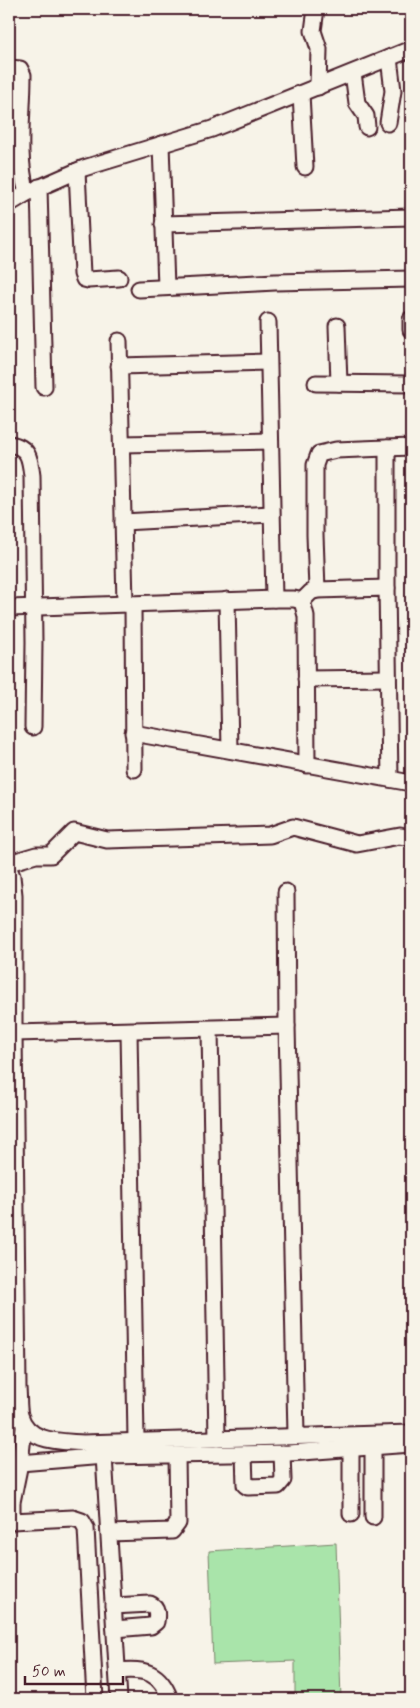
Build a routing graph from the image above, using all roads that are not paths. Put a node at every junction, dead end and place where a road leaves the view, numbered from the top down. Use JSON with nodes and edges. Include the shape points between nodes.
{"nodes":[{"id":1,"x":316,"y":9,"type":"edge"},
{"id":2,"x":411,"y":49,"type":"edge"},
{"id":3,"x":389,"y":58,"type":"junction"},
{"id":4,"x":9,"y":68,"type":"edge"},
{"id":5,"x":353,"y":72,"type":"junction"},
{"id":6,"x":318,"y":87,"type":"junction"},
{"id":7,"x":301,"y":94,"type":"junction"},
{"id":8,"x":388,"y":122,"type":"dead end"},
{"id":9,"x":367,"y":127,"type":"dead end"},
{"id":10,"x":161,"y":144,"type":"junction"},
{"id":11,"x":305,"y":167,"type":"dead end"},
{"id":12,"x":77,"y":171,"type":"junction"},
{"id":13,"x":33,"y":190,"type":"junction"},
{"id":14,"x":9,"y":204,"type":"edge"},
{"id":15,"x":411,"y":217,"type":"edge"},
{"id":16,"x":163,"y":224,"type":"junction"},
{"id":17,"x":118,"y":278,"type":"dead end"},
{"id":18,"x":411,"y":279,"type":"edge"},
{"id":19,"x":166,"y":287,"type":"junction"},
{"id":20,"x":139,"y":288,"type":"dead end"},
{"id":21,"x":411,"y":319,"type":"edge"},
{"id":22,"x":268,"y":322,"type":"dead end"},
{"id":23,"x":337,"y":326,"type":"dead end"},
{"id":24,"x":411,"y":330,"type":"edge"},
{"id":25,"x":119,"y":341,"type":"dead end"},
{"id":26,"x":268,"y":362,"type":"junction"},
{"id":27,"x":120,"y":366,"type":"junction"},
{"id":28,"x":316,"y":383,"type":"dead end"},
{"id":29,"x":339,"y":383,"type":"junction"},
{"id":30,"x":411,"y":384,"type":"edge"},
{"id":31,"x":44,"y":387,"type":"dead end"},
{"id":32,"x":270,"y":441,"type":"junction"},
{"id":33,"x":9,"y":444,"type":"edge"},
{"id":34,"x":122,"y":444,"type":"junction"},
{"id":35,"x":411,"y":447,"type":"edge"},
{"id":36,"x":387,"y":448,"type":"junction"},
{"id":37,"x":271,"y":514,"type":"junction"},
{"id":38,"x":123,"y":522,"type":"junction"},
{"id":39,"x":387,"y":588,"type":"junction"},
{"id":40,"x":317,"y":590,"type":"junction"},
{"id":41,"x":274,"y":599,"type":"junction"},
{"id":42,"x":227,"y":600,"type":"junction"},
{"id":43,"x":302,"y":601,"type":"junction"},
{"id":44,"x":129,"y":604,"type":"junction"},
{"id":45,"x":33,"y":607,"type":"junction"},
{"id":46,"x":9,"y":608,"type":"edge"},
{"id":47,"x":388,"y":678,"type":"junction"},
{"id":48,"x":306,"y":679,"type":"junction"},
{"id":49,"x":33,"y":727,"type":"dead end"},
{"id":50,"x":133,"y":733,"type":"junction"},
{"id":51,"x":230,"y":750,"type":"junction"},
{"id":52,"x":307,"y":765,"type":"junction"},
{"id":53,"x":134,"y":768,"type":"dead end"},
{"id":54,"x":390,"y":779,"type":"junction"},
{"id":55,"x":411,"y":783,"type":"edge"},
{"id":56,"x":411,"y":838,"type":"edge"},
{"id":57,"x":9,"y":863,"type":"edge"},
{"id":58,"x":9,"y":869,"type":"edge"},
{"id":59,"x":286,"y":892,"type":"dead end"},
{"id":60,"x":12,"y":963,"type":"edge"},
{"id":61,"x":286,"y":1026,"type":"junction"},
{"id":62,"x":210,"y":1029,"type":"junction"},
{"id":63,"x":129,"y":1031,"type":"junction"},
{"id":64,"x":14,"y":1033,"type":"junction"},
{"id":65,"x":12,"y":1258,"type":"edge"},
{"id":66,"x":411,"y":1433,"type":"edge"},
{"id":67,"x":19,"y":1435,"type":"edge"},
{"id":68,"x":296,"y":1436,"type":"junction"},
{"id":69,"x":217,"y":1439,"type":"junction"},
{"id":70,"x":136,"y":1440,"type":"junction"},
{"id":71,"x":411,"y":1444,"type":"edge"},
{"id":72,"x":373,"y":1447,"type":"junction"},
{"id":73,"x":351,"y":1449,"type":"junction"},
{"id":74,"x":282,"y":1453,"type":"junction"},
{"id":75,"x":244,"y":1454,"type":"junction"},
{"id":76,"x":177,"y":1455,"type":"junction"},
{"id":77,"x":104,"y":1456,"type":"junction"},
{"id":78,"x":20,"y":1463,"type":"junction"},
{"id":79,"x":351,"y":1514,"type":"dead end"},
{"id":80,"x":373,"y":1517,"type":"dead end"},
{"id":81,"x":10,"y":1522,"type":"edge"},
{"id":82,"x":109,"y":1533,"type":"junction"},
{"id":83,"x":114,"y":1606,"type":"junction"},
{"id":84,"x":115,"y":1629,"type":"junction"},
{"id":85,"x":118,"y":1671,"type":"junction"},
{"id":86,"x":95,"y":1699,"type":"edge"},
{"id":87,"x":119,"y":1699,"type":"edge"},
{"id":88,"x":170,"y":1699,"type":"edge"}],
"edges":[{"from":1,"to":6,"type":"street","via":[[313,31],[319,49]]},
{"from":2,"to":3,"type":"street"},
{"from":3,"to":5,"type":"street"},
{"from":3,"to":8,"type":"street","via":[[393,91]]},
{"from":4,"to":13,"type":"street","via":[[20,69],[23,75],[22,177]]},
{"from":5,"to":6,"type":"street"},
{"from":5,"to":9,"type":"street","via":[[357,103],[366,116]]},
{"from":6,"to":7,"type":"street"},
{"from":7,"to":10,"type":"street","via":[[212,129]]},
{"from":7,"to":11,"type":"street"},
{"from":10,"to":12,"type":"street"},
{"from":10,"to":16,"type":"street"},
{"from":12,"to":13,"type":"street"},
{"from":12,"to":17,"type":"street","via":[[82,274],[88,280]]},
{"from":13,"to":14,"type":"street"},
{"from":13,"to":31,"type":"street"},
{"from":15,"to":16,"type":"street"},
{"from":16,"to":19,"type":"street"},
{"from":18,"to":19,"type":"street"},
{"from":19,"to":20,"type":"street"},
{"from":21,"to":24,"type":"street"},
{"from":22,"to":26,"type":"street"},
{"from":23,"to":29,"type":"street"},
{"from":25,"to":27,"type":"street"},
{"from":26,"to":27,"type":"street"},
{"from":26,"to":32,"type":"street"},
{"from":27,"to":34,"type":"street"},
{"from":28,"to":29,"type":"street"},
{"from":29,"to":30,"type":"street"},
{"from":32,"to":34,"type":"street"},
{"from":32,"to":37,"type":"street"},
{"from":33,"to":45,"type":"street","via":[[30,457]]},
{"from":34,"to":38,"type":"street"},
{"from":35,"to":36,"type":"street"},
{"from":36,"to":39,"type":"street"},
{"from":36,"to":40,"type":"street","via":[[328,450],[316,459]]},
{"from":37,"to":38,"type":"street"},
{"from":37,"to":41,"type":"street"},
{"from":38,"to":44,"type":"street"},
{"from":39,"to":40,"type":"street"},
{"from":39,"to":47,"type":"street"},
{"from":40,"to":43,"type":"street"},
{"from":41,"to":42,"type":"street"},
{"from":41,"to":43,"type":"street"},
{"from":42,"to":44,"type":"street"},
{"from":42,"to":51,"type":"street"},
{"from":43,"to":48,"type":"street","via":[[306,616]]},
{"from":44,"to":45,"type":"street"},
{"from":44,"to":50,"type":"street"},
{"from":45,"to":46,"type":"street"},
{"from":45,"to":49,"type":"street"},
{"from":47,"to":48,"type":"street"},
{"from":47,"to":54,"type":"street"},
{"from":48,"to":52,"type":"street"},
{"from":50,"to":51,"type":"street"},
{"from":50,"to":53,"type":"street"},
{"from":51,"to":52,"type":"street"},
{"from":52,"to":54,"type":"street"},
{"from":54,"to":55,"type":"street"},
{"from":56,"to":57,"type":"street","via":[[400,836],[357,844],[293,827],[270,835],[107,840],[74,832],[51,855]]},
{"from":58,"to":60,"type":"street","via":[[14,894]]},
{"from":59,"to":61,"type":"street"},
{"from":60,"to":64,"type":"street"},
{"from":61,"to":62,"type":"street"},
{"from":61,"to":68,"type":"street"},
{"from":62,"to":63,"type":"street"},
{"from":62,"to":69,"type":"street"},
{"from":63,"to":64,"type":"street"},
{"from":63,"to":70,"type":"street"},
{"from":64,"to":65,"type":"street"},
{"from":65,"to":67,"type":"street"},
{"from":66,"to":68,"type":"street"},
{"from":67,"to":70,"type":"street","via":[[33,1435],[52,1441]]},
{"from":67,"to":78,"type":"street"},
{"from":68,"to":69,"type":"street"},
{"from":69,"to":70,"type":"street"},
{"from":71,"to":72,"type":"street"},
{"from":72,"to":73,"type":"street"},
{"from":72,"to":80,"type":"street"},
{"from":73,"to":74,"type":"street"},
{"from":73,"to":79,"type":"street"},
{"from":74,"to":75,"type":"street"},
{"from":74,"to":75,"type":"street","via":[[282,1484],[251,1487],[245,1485]]},
{"from":75,"to":76,"type":"street"},
{"from":76,"to":77,"type":"street"},
{"from":76,"to":82,"type":"street","via":[[178,1523],[175,1528],[172,1531]]},
{"from":77,"to":78,"type":"street"},
{"from":77,"to":82,"type":"street"},
{"from":78,"to":81,"type":"street"},
{"from":81,"to":86,"type":"street","via":[[73,1518],[82,1521],[86,1528]]},
{"from":82,"to":83,"type":"street"},
{"from":83,"to":84,"type":"street"},
{"from":83,"to":84,"type":"street","via":[[150,1604],[157,1610],[156,1622],[151,1626]]},
{"from":84,"to":85,"type":"street"},
{"from":85,"to":87,"type":"street"},
{"from":85,"to":88,"type":"street","via":[[133,1669],[157,1676]]}]}
